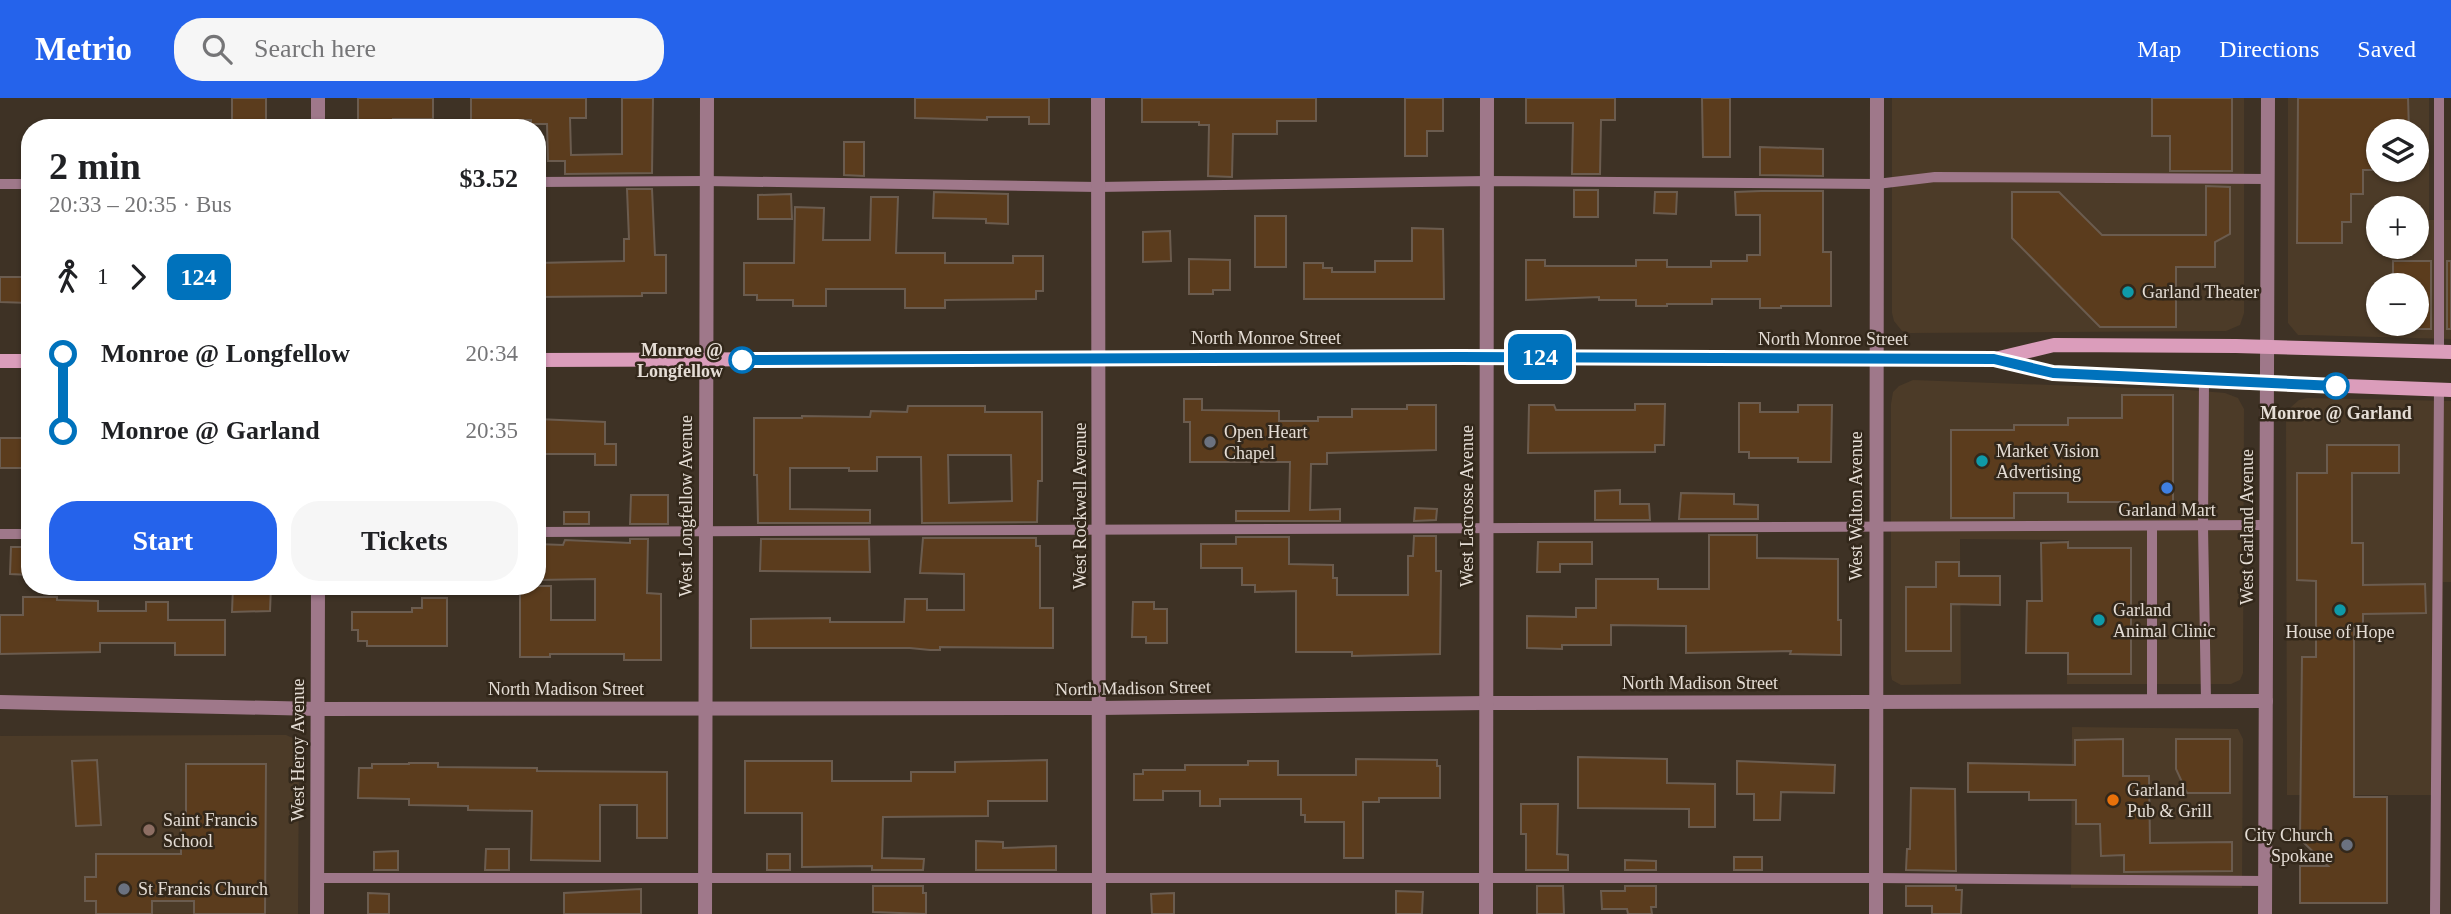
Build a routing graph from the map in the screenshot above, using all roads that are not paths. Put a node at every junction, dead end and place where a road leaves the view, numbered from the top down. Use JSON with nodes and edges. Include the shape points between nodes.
{"nodes":[{"id":1,"x":318,"y":98,"type":"edge"},
{"id":2,"x":707,"y":98,"type":"edge"},
{"id":3,"x":1098,"y":98,"type":"edge"},
{"id":4,"x":1487,"y":98,"type":"edge"},
{"id":5,"x":1877,"y":98,"type":"edge"},
{"id":6,"x":2268,"y":98,"type":"edge"},
{"id":7,"x":2439,"y":98,"type":"edge"},
{"id":8,"x":318,"y":119,"type":"edge"},
{"id":9,"x":2267,"y":179,"type":"junction"},
{"id":10,"x":706,"y":181,"type":"junction"},
{"id":11,"x":1487,"y":181,"type":"junction"},
{"id":12,"x":546,"y":183,"type":"edge"},
{"id":13,"x":0,"y":184,"type":"edge"},
{"id":14,"x":21,"y":184,"type":"edge"},
{"id":15,"x":1877,"y":184,"type":"junction"},
{"id":16,"x":1098,"y":187,"type":"junction"},
{"id":17,"x":2267,"y":347,"type":"junction"},
{"id":18,"x":2445,"y":352,"type":"edge"},
{"id":19,"x":1486,"y":357,"type":"junction"},
{"id":20,"x":1098,"y":358,"type":"junction"},
{"id":21,"x":1875,"y":358,"type":"junction"},
{"id":22,"x":1994,"y":359,"type":"junction"},
{"id":23,"x":546,"y":360,"type":"edge"},
{"id":24,"x":705,"y":360,"type":"junction"},
{"id":25,"x":0,"y":361,"type":"edge"},
{"id":26,"x":21,"y":361,"type":"edge"},
{"id":27,"x":2204,"y":381,"type":"junction"},
{"id":28,"x":2267,"y":383,"type":"junction"},
{"id":29,"x":2445,"y":389,"type":"edge"},
{"id":30,"x":2152,"y":526,"type":"junction"},
{"id":31,"x":2203,"y":526,"type":"junction"},
{"id":32,"x":2266,"y":526,"type":"junction"},
{"id":33,"x":1875,"y":527,"type":"junction"},
{"id":34,"x":1486,"y":530,"type":"junction"},
{"id":35,"x":705,"y":531,"type":"junction"},
{"id":36,"x":1100,"y":531,"type":"junction"},
{"id":37,"x":546,"y":532,"type":"edge"},
{"id":38,"x":0,"y":534,"type":"edge"},
{"id":39,"x":21,"y":534,"type":"edge"},
{"id":40,"x":318,"y":595,"type":"edge"},
{"id":41,"x":1875,"y":701,"type":"junction"},
{"id":42,"x":2152,"y":701,"type":"junction"},
{"id":43,"x":2206,"y":701,"type":"junction"},
{"id":44,"x":2266,"y":701,"type":"junction"},
{"id":45,"x":0,"y":702,"type":"edge"},
{"id":46,"x":1486,"y":703,"type":"junction"},
{"id":47,"x":706,"y":708,"type":"junction"},
{"id":48,"x":1100,"y":708,"type":"junction"},
{"id":49,"x":318,"y":709,"type":"junction"},
{"id":50,"x":318,"y":878,"type":"junction"},
{"id":51,"x":1486,"y":878,"type":"junction"},
{"id":52,"x":1876,"y":878,"type":"junction"},
{"id":53,"x":705,"y":880,"type":"junction"},
{"id":54,"x":1100,"y":880,"type":"junction"},
{"id":55,"x":2265,"y":881,"type":"junction"},
{"id":56,"x":317,"y":914,"type":"edge"},
{"id":57,"x":705,"y":914,"type":"edge"},
{"id":58,"x":1099,"y":914,"type":"edge"},
{"id":59,"x":1486,"y":914,"type":"edge"},
{"id":60,"x":1876,"y":914,"type":"edge"},
{"id":61,"x":2265,"y":914,"type":"edge"},
{"id":62,"x":2435,"y":914,"type":"edge"}],
"edges":[{"from":1,"to":8,"type":"street"},
{"from":2,"to":10,"type":"street","name":"West Longfellow Avenue"},
{"from":3,"to":16,"type":"street","name":"West Rockwell Avenue"},
{"from":4,"to":11,"type":"street","name":"West Lacrosse Avenue"},
{"from":5,"to":15,"type":"street","name":"West Walton Avenue"},
{"from":6,"to":9,"type":"street","name":"West Garland Avenue"},
{"from":7,"to":18,"type":"lane"},
{"from":9,"to":15,"type":"lane","via":[[1935,177]]},
{"from":9,"to":17,"type":"street","name":"West Garland Avenue"},
{"from":10,"to":12,"type":"lane"},
{"from":10,"to":16,"type":"lane"},
{"from":10,"to":24,"type":"street","name":"West Longfellow Avenue"},
{"from":11,"to":15,"type":"lane"},
{"from":11,"to":16,"type":"lane"},
{"from":11,"to":19,"type":"street","name":"West Lacrosse Avenue"},
{"from":13,"to":14,"type":"lane"},
{"from":15,"to":21,"type":"street","name":"West Walton Avenue"},
{"from":16,"to":20,"type":"street","name":"West Rockwell Avenue"},
{"from":17,"to":18,"type":"main road","name":"North Monroe Street"},
{"from":17,"to":22,"type":"main road","name":"North Monroe Street","via":[[2054,345]]},
{"from":17,"to":28,"type":"street","name":"West Garland Avenue"},
{"from":19,"to":20,"type":"main road","name":"North Monroe Street"},
{"from":19,"to":21,"type":"main road","name":"North Monroe Street"},
{"from":19,"to":34,"type":"street","name":"West Lacrosse Avenue"},
{"from":20,"to":24,"type":"main road","name":"North Monroe Street"},
{"from":20,"to":36,"type":"street","name":"West Rockwell Avenue"},
{"from":21,"to":22,"type":"main road","name":"North Monroe Street"},
{"from":21,"to":33,"type":"street","name":"West Walton Avenue"},
{"from":22,"to":27,"type":"main road","name":"North Monroe Street","via":[[2053,373]]},
{"from":23,"to":24,"type":"main road","name":"North Monroe Street"},
{"from":24,"to":35,"type":"street","name":"West Longfellow Avenue"},
{"from":25,"to":26,"type":"main road"},
{"from":27,"to":28,"type":"main road","name":"North Monroe Street"},
{"from":27,"to":31,"type":"lane"},
{"from":28,"to":29,"type":"main road","name":"North Monroe Street"},
{"from":28,"to":32,"type":"street","name":"West Garland Avenue"},
{"from":29,"to":62,"type":"lane"},
{"from":30,"to":31,"type":"lane"},
{"from":30,"to":33,"type":"lane"},
{"from":30,"to":42,"type":"lane"},
{"from":31,"to":32,"type":"lane"},
{"from":31,"to":43,"type":"lane"},
{"from":32,"to":44,"type":"street","name":"West Garland Avenue"},
{"from":33,"to":34,"type":"lane"},
{"from":33,"to":41,"type":"street","name":"West Walton Avenue"},
{"from":34,"to":36,"type":"lane"},
{"from":34,"to":46,"type":"street","name":"West Lacrosse Avenue"},
{"from":35,"to":36,"type":"lane"},
{"from":35,"to":37,"type":"lane"},
{"from":35,"to":47,"type":"street","name":"West Longfellow Avenue"},
{"from":36,"to":48,"type":"street","name":"West Rockwell Avenue"},
{"from":38,"to":39,"type":"lane"},
{"from":40,"to":49,"type":"street","name":"West Heroy Avenue"},
{"from":41,"to":42,"type":"street","name":"North Madison Street"},
{"from":41,"to":46,"type":"street","name":"North Madison Street"},
{"from":41,"to":52,"type":"street","name":"West Walton Avenue"},
{"from":42,"to":43,"type":"street","name":"North Madison Street"},
{"from":43,"to":44,"type":"street","name":"North Madison Street"},
{"from":44,"to":55,"type":"street","name":"West Garland Avenue"},
{"from":45,"to":49,"type":"street","name":"North Madison Street"},
{"from":46,"to":48,"type":"street","name":"North Madison Street"},
{"from":46,"to":51,"type":"street","name":"West Lacrosse Avenue"},
{"from":47,"to":48,"type":"street","name":"North Madison Street"},
{"from":47,"to":49,"type":"street","name":"North Madison Street"},
{"from":47,"to":53,"type":"street","name":"West Longfellow Avenue"},
{"from":48,"to":54,"type":"street","name":"West Rockwell Avenue"},
{"from":49,"to":50,"type":"street","name":"West Heroy Avenue"},
{"from":50,"to":53,"type":"lane"},
{"from":50,"to":56,"type":"street","name":"West Heroy Avenue"},
{"from":51,"to":52,"type":"lane"},
{"from":51,"to":54,"type":"lane"},
{"from":51,"to":59,"type":"street","name":"West Lacrosse Avenue"},
{"from":52,"to":55,"type":"lane"},
{"from":52,"to":60,"type":"street","name":"West Walton Avenue"},
{"from":53,"to":54,"type":"lane"},
{"from":53,"to":57,"type":"street","name":"West Longfellow Avenue"},
{"from":54,"to":58,"type":"street","name":"West Rockwell Avenue"},
{"from":55,"to":61,"type":"street","name":"West Garland Avenue"}]}
